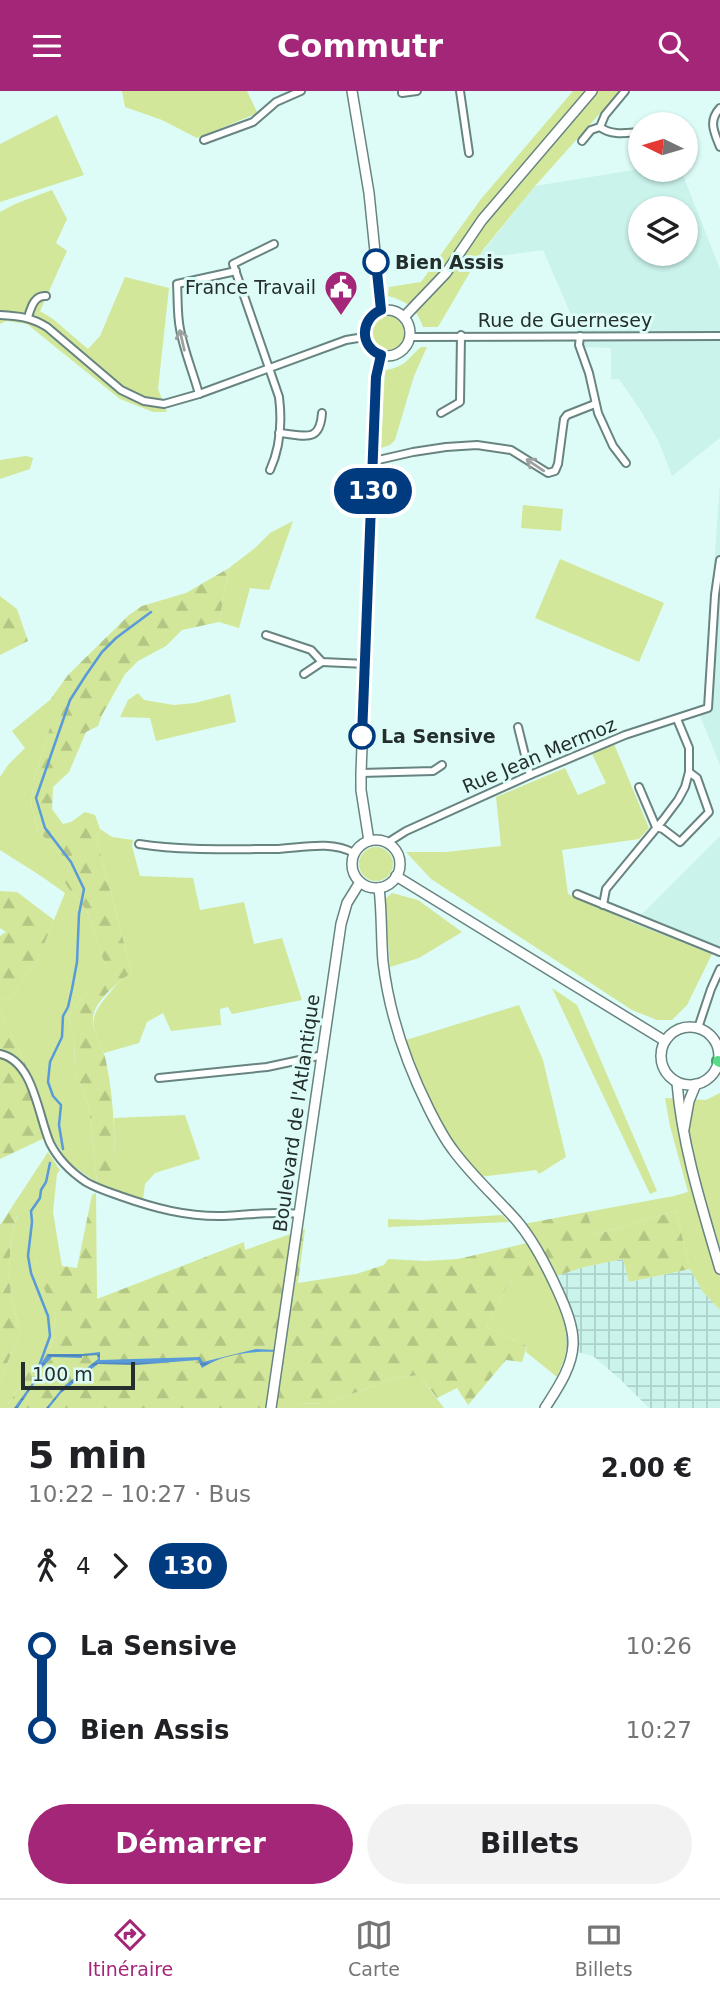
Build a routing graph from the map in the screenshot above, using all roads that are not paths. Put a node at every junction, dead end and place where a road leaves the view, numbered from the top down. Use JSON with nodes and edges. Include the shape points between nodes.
{"nodes":[{"id":1,"x":301,"y":91,"type":"edge"},
{"id":2,"x":352,"y":91,"type":"edge"},
{"id":3,"x":402,"y":91,"type":"edge"},
{"id":4,"x":417,"y":91,"type":"edge"},
{"id":5,"x":460,"y":91,"type":"edge"},
{"id":6,"x":592,"y":91,"type":"edge"},
{"id":7,"x":625,"y":91,"type":"edge"},
{"id":8,"x":720,"y":108,"type":"edge"},
{"id":9,"x":600,"y":127,"type":"junction"},
{"id":10,"x":628,"y":133,"type":"edge"},
{"id":11,"x":204,"y":140,"type":"dead end"},
{"id":12,"x":582,"y":141,"type":"dead end"},
{"id":13,"x":720,"y":147,"type":"edge"},
{"id":14,"x":469,"y":153,"type":"dead end"},
{"id":15,"x":274,"y":244,"type":"dead end"},
{"id":16,"x":236,"y":271,"type":"junction"},
{"id":17,"x":46,"y":296,"type":"dead end"},
{"id":18,"x":381,"y":310,"type":"junction"},
{"id":19,"x":0,"y":315,"type":"edge"},
{"id":20,"x":28,"y":317,"type":"junction"},
{"id":21,"x":404,"y":317,"type":"junction"},
{"id":22,"x":461,"y":335,"type":"junction"},
{"id":23,"x":580,"y":336,"type":"junction"},
{"id":24,"x":720,"y":336,"type":"edge"},
{"id":25,"x":364,"y":337,"type":"junction"},
{"id":26,"x":410,"y":337,"type":"junction"},
{"id":27,"x":381,"y":355,"type":"junction"},
{"id":28,"x":269,"y":368,"type":"junction"},
{"id":29,"x":199,"y":394,"type":"junction"},
{"id":30,"x":595,"y":404,"type":"junction"},
{"id":31,"x":322,"y":413,"type":"dead end"},
{"id":32,"x":441,"y":413,"type":"dead end"},
{"id":33,"x":279,"y":433,"type":"junction"},
{"id":34,"x":374,"y":461,"type":"junction"},
{"id":35,"x":626,"y":463,"type":"dead end"},
{"id":36,"x":271,"y":470,"type":"dead end"},
{"id":37,"x":720,"y":560,"type":"edge"},
{"id":38,"x":266,"y":635,"type":"dead end"},
{"id":39,"x":322,"y":663,"type":"junction"},
{"id":40,"x":366,"y":664,"type":"junction"},
{"id":41,"x":304,"y":674,"type":"dead end"},
{"id":42,"x":677,"y":719,"type":"junction"},
{"id":43,"x":518,"y":727,"type":"dead end"},
{"id":44,"x":442,"y":765,"type":"dead end"},
{"id":45,"x":690,"y":772,"type":"junction"},
{"id":46,"x":361,"y":773,"type":"junction"},
{"id":47,"x":530,"y":775,"type":"junction"},
{"id":48,"x":639,"y":787,"type":"dead end"},
{"id":49,"x":656,"y":827,"type":"junction"},
{"id":50,"x":369,"y":841,"type":"junction"},
{"id":51,"x":387,"y":843,"type":"junction"},
{"id":52,"x":139,"y":844,"type":"dead end"},
{"id":53,"x":354,"y":853,"type":"junction"},
{"id":54,"x":396,"y":876,"type":"junction"},
{"id":55,"x":360,"y":882,"type":"junction"},
{"id":56,"x":379,"y":888,"type":"junction"},
{"id":57,"x":577,"y":894,"type":"dead end"},
{"id":58,"x":603,"y":905,"type":"junction"},
{"id":59,"x":720,"y":952,"type":"edge"},
{"id":60,"x":720,"y":969,"type":"edge"},
{"id":61,"x":698,"y":1028,"type":"junction"},
{"id":62,"x":665,"y":1041,"type":"junction"},
{"id":63,"x":0,"y":1055,"type":"edge"},
{"id":64,"x":323,"y":1055,"type":"junction"},
{"id":65,"x":719,"y":1061,"type":"edge"},
{"id":66,"x":159,"y":1078,"type":"dead end"},
{"id":67,"x":677,"y":1083,"type":"junction"},
{"id":68,"x":696,"y":1084,"type":"junction"},
{"id":69,"x":684,"y":1131,"type":"junction"},
{"id":70,"x":298,"y":1214,"type":"junction"},
{"id":71,"x":720,"y":1269,"type":"edge"},
{"id":72,"x":271,"y":1408,"type":"edge"},
{"id":73,"x":545,"y":1408,"type":"edge"}],
"edges":[{"from":1,"to":11,"type":"street","via":[[276,102],[253,122]]},
{"from":2,"to":18,"type":"main road"},
{"from":3,"to":4,"type":"street"},
{"from":5,"to":14,"type":"street"},
{"from":6,"to":21,"type":"main road","via":[[482,220],[446,273]]},
{"from":7,"to":9,"type":"street"},
{"from":8,"to":13,"type":"street","via":[[712,126]]},
{"from":9,"to":10,"type":"street","via":[[606,132]]},
{"from":9,"to":12,"type":"street"},
{"from":15,"to":16,"type":"street","via":[[233,264]]},
{"from":16,"to":28,"type":"street"},
{"from":29,"to":16,"type":"street","one_way":true,"via":[[180,329],[177,284]]},
{"from":17,"to":20,"type":"street","via":[[35,300]]},
{"from":18,"to":21,"type":"main road"},
{"from":18,"to":25,"type":"main road","via":[[366,323]]},
{"from":19,"to":20,"type":"street"},
{"from":20,"to":29,"type":"street","via":[[47,327],[131,396],[164,404]]},
{"from":21,"to":26,"type":"main road"},
{"from":22,"to":23,"type":"street","name":"Rue de Guernesey"},
{"from":22,"to":26,"type":"street","name":"Rue de Guernesey"},
{"from":22,"to":32,"type":"street","via":[[460,403]]},
{"from":23,"to":24,"type":"street","name":"Rue de Guernesey"},
{"from":23,"to":30,"type":"street"},
{"from":25,"to":27,"type":"main road"},
{"from":25,"to":28,"type":"street"},
{"from":26,"to":27,"type":"main road","via":[[402,350]]},
{"from":27,"to":34,"type":"main road","via":[[376,377]]},
{"from":28,"to":29,"type":"street"},
{"from":28,"to":33,"type":"street","via":[[279,397]]},
{"from":30,"to":34,"type":"street","one_way":true,"via":[[564,419],[558,464],[548,473],[510,450],[477,445]]},
{"from":30,"to":35,"type":"street","via":[[613,446]]},
{"from":31,"to":33,"type":"street","via":[[316,433]]},
{"from":33,"to":36,"type":"street"},
{"from":34,"to":40,"type":"main road"},
{"from":37,"to":42,"type":"street","name":"Rue Jean Mermoz","via":[[708,708]]},
{"from":38,"to":39,"type":"street","via":[[311,650]]},
{"from":39,"to":40,"type":"street"},
{"from":39,"to":41,"type":"street"},
{"from":40,"to":46,"type":"main road"},
{"from":42,"to":45,"type":"street","via":[[689,748]]},
{"from":42,"to":47,"type":"street","name":"Rue Jean Mermoz","via":[[625,735]]},
{"from":43,"to":47,"type":"street"},
{"from":44,"to":46,"type":"street","via":[[433,771]]},
{"from":45,"to":49,"type":"street","via":[[678,800]]},
{"from":45,"to":49,"type":"street","via":[[697,778],[709,813],[681,842]]},
{"from":46,"to":50,"type":"main road"},
{"from":47,"to":51,"type":"street","name":"Rue Jean Mermoz"},
{"from":48,"to":49,"type":"street"},
{"from":49,"to":58,"type":"street","via":[[606,889]]},
{"from":50,"to":51,"type":"main road"},
{"from":50,"to":53,"type":"main road"},
{"from":51,"to":54,"type":"main road","via":[[397,854]]},
{"from":52,"to":53,"type":"street","via":[[200,850],[332,846]]},
{"from":53,"to":55,"type":"main road","via":[[352,869]]},
{"from":54,"to":56,"type":"main road"},
{"from":54,"to":62,"type":"main road"},
{"from":55,"to":56,"type":"main road"},
{"from":55,"to":64,"type":"main road","name":"Boulevard de l'Atlantique","via":[[341,924]]},
{"from":56,"to":73,"type":"main road","via":[[383,964],[414,1076],[453,1150],[531,1240],[562,1300],[573,1345],[561,1382]]},
{"from":57,"to":58,"type":"street"},
{"from":58,"to":59,"type":"street"},
{"from":60,"to":61,"type":"street"},
{"from":61,"to":62,"type":"main road","via":[[683,1027]]},
{"from":61,"to":65,"type":"main road","via":[[716,1045]]},
{"from":62,"to":67,"type":"main road","via":[[662,1065]]},
{"from":63,"to":70,"type":"street","via":[[18,1063],[58,1157],[88,1183],[171,1212]]},
{"from":64,"to":66,"type":"street","via":[[267,1067]]},
{"from":64,"to":70,"type":"main road","name":"Boulevard de l'Atlantique"},
{"from":65,"to":68,"type":"main road","via":[[709,1077]]},
{"from":67,"to":68,"type":"main road"},
{"from":67,"to":69,"type":"main road"},
{"from":68,"to":69,"type":"main road"},
{"from":69,"to":71,"type":"main road"},
{"from":70,"to":72,"type":"main road","name":"Boulevard de l'Atlantique"}]}
